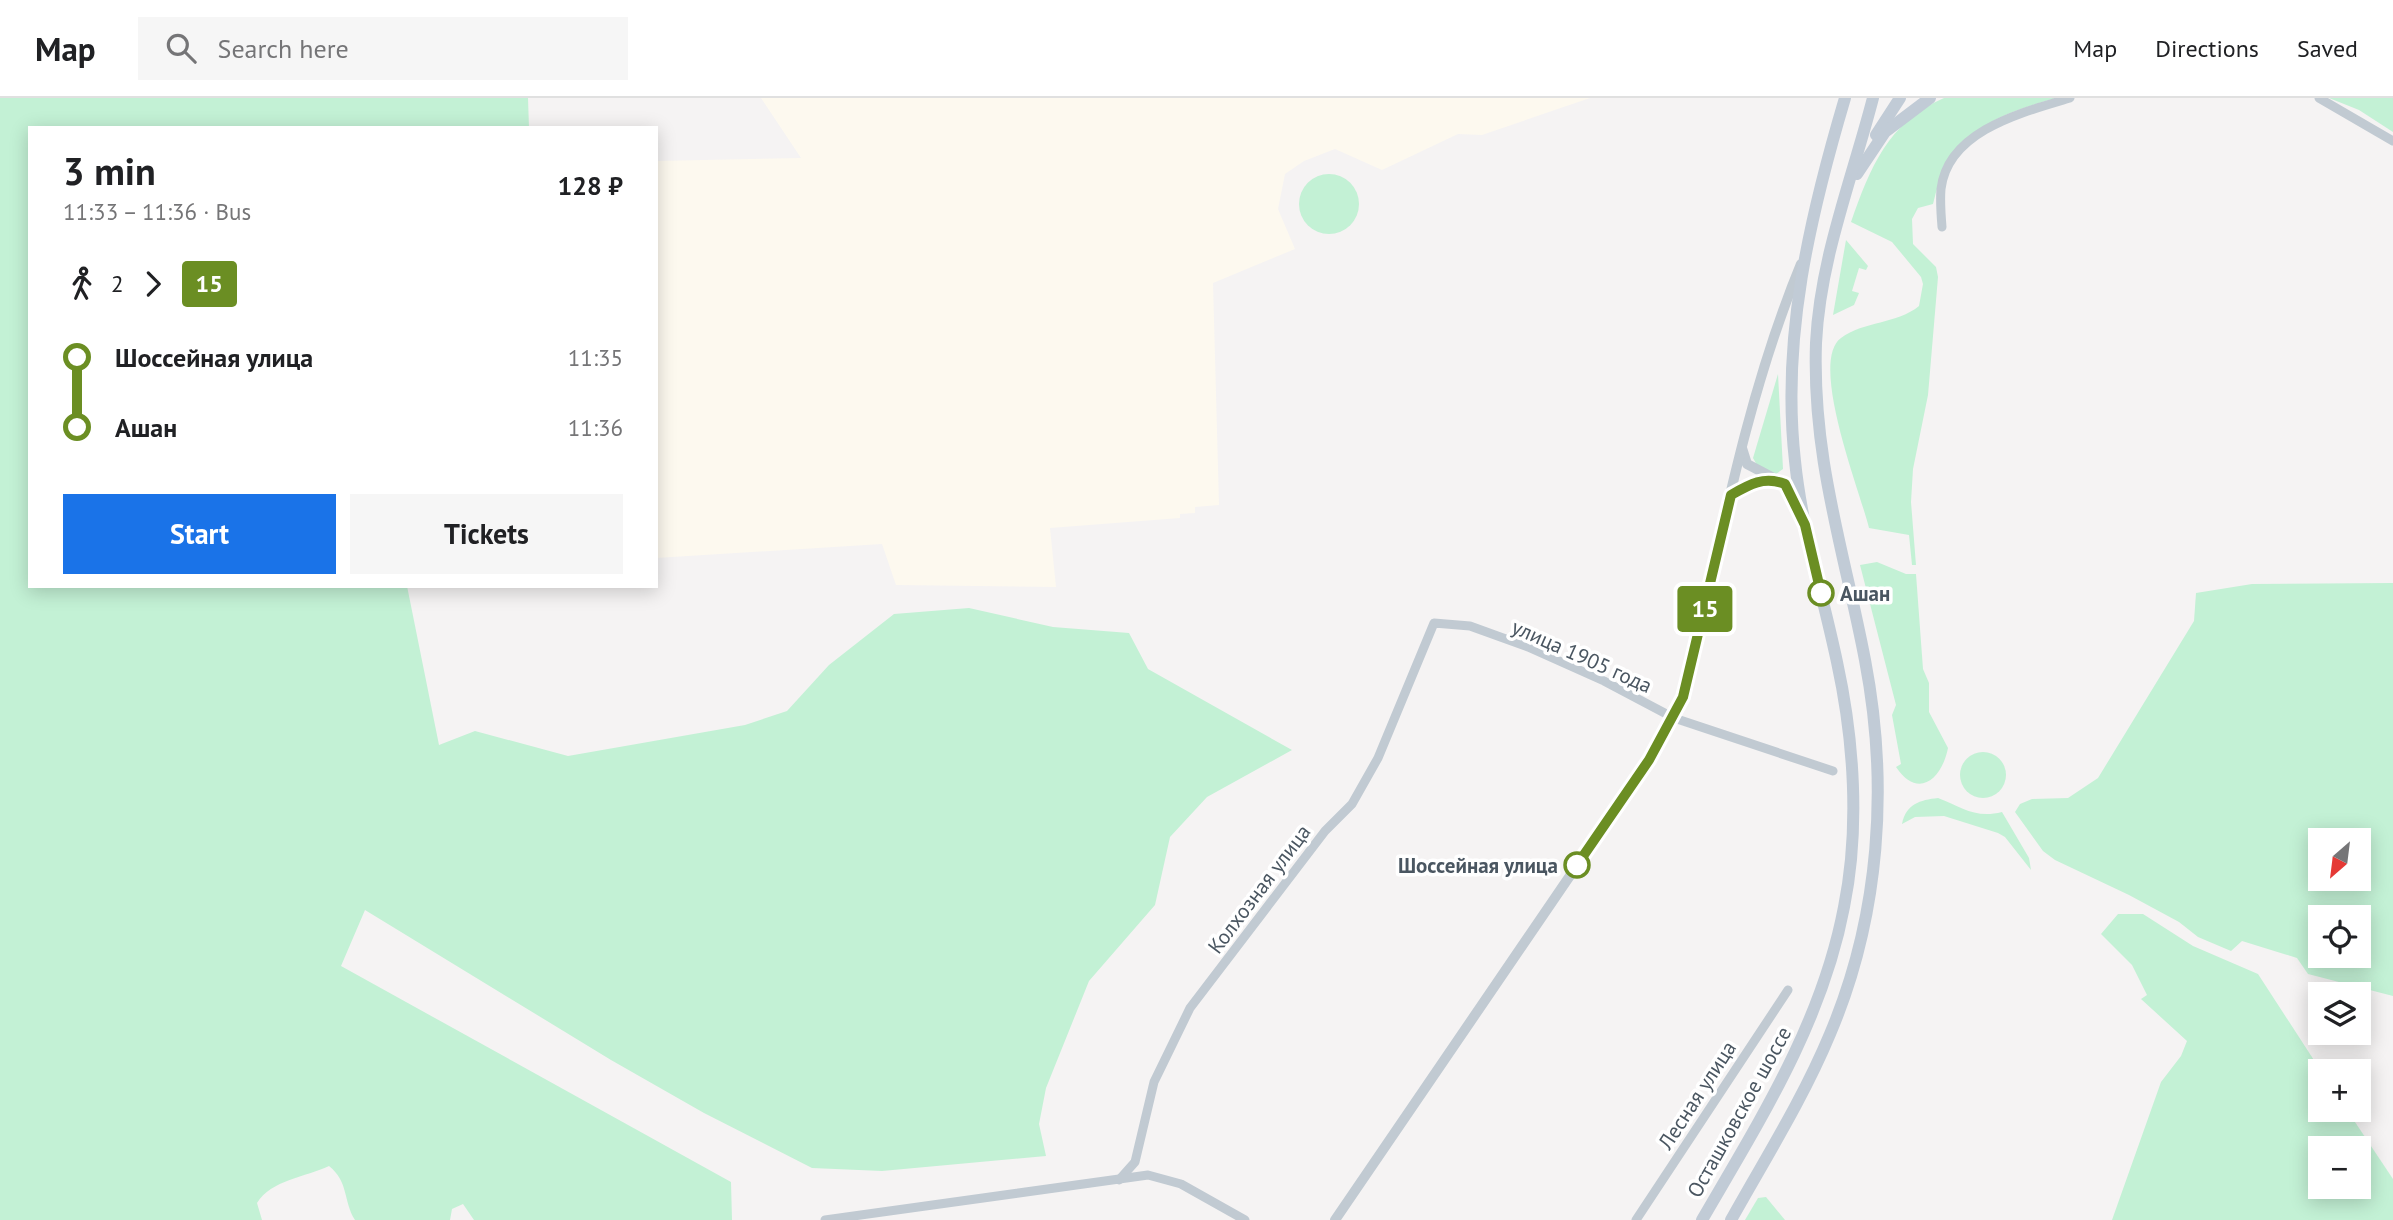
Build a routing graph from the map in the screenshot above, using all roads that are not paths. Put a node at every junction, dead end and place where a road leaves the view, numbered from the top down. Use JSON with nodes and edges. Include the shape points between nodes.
{"nodes":[{"id":1,"x":1837,"y":98,"type":"edge"},
{"id":2,"x":1845,"y":98,"type":"edge"},
{"id":3,"x":1873,"y":98,"type":"edge"},
{"id":4,"x":1900,"y":98,"type":"edge"},
{"id":5,"x":1930,"y":98,"type":"edge"},
{"id":6,"x":2070,"y":98,"type":"edge"},
{"id":7,"x":2319,"y":98,"type":"edge"},
{"id":8,"x":2393,"y":141,"type":"edge"},
{"id":9,"x":1831,"y":149,"type":"junction"},
{"id":10,"x":1865,"y":157,"type":"junction"},
{"id":11,"x":1840,"y":209,"type":"junction"},
{"id":12,"x":1942,"y":227,"type":"dead end"},
{"id":13,"x":1805,"y":255,"type":"junction"},
{"id":14,"x":1742,"y":448,"type":"junction"},
{"id":15,"x":1772,"y":479,"type":"junction"},
{"id":16,"x":1731,"y":495,"type":"junction"},
{"id":17,"x":1805,"y":525,"type":"junction"},
{"id":18,"x":1434,"y":622,"type":"joint"},
{"id":19,"x":1674,"y":718,"type":"junction"},
{"id":20,"x":1833,"y":771,"type":"dead end"},
{"id":21,"x":1788,"y":990,"type":"dead end"},
{"id":22,"x":1135,"y":1162,"type":"junction"},
{"id":23,"x":1148,"y":1175,"type":"junction"},
{"id":24,"x":1119,"y":1180,"type":"junction"},
{"id":25,"x":825,"y":1220,"type":"edge"},
{"id":26,"x":1245,"y":1220,"type":"edge"},
{"id":27,"x":1335,"y":1220,"type":"edge"},
{"id":28,"x":1636,"y":1220,"type":"edge"},
{"id":29,"x":1702,"y":1220,"type":"edge"},
{"id":30,"x":1731,"y":1220,"type":"edge"}],
"edges":[{"from":1,"to":9,"type":"main road"},
{"from":2,"to":9,"type":"main road"},
{"from":3,"to":11,"type":"main road"},
{"from":4,"to":10,"type":"main road"},
{"from":5,"to":10,"type":"main road","via":[[1885,132]]},
{"from":6,"to":12,"type":"street","via":[[2012,117],[1964,145],[1941,187]]},
{"from":7,"to":8,"type":"street"},
{"from":9,"to":13,"type":"main road","name":"Осташковское шоссе"},
{"from":10,"to":11,"type":"main road"},
{"from":11,"to":30,"type":"main road","name":"Осташковское шоссе","via":[[1816,340],[1816,401],[1832,520],[1876,720],[1876,850],[1851,975],[1831,1032]]},
{"from":13,"to":14,"type":"street","via":[[1774,334]]},
{"from":13,"to":17,"type":"main road","name":"Осташковское шоссе","via":[[1790,402]]},
{"from":14,"to":15,"type":"street","via":[[1747,464]]},
{"from":14,"to":16,"type":"street"},
{"from":15,"to":16,"type":"street"},
{"from":15,"to":17,"type":"street","via":[[1785,484]]},
{"from":16,"to":19,"type":"street","via":[[1688,682]]},
{"from":17,"to":29,"type":"main road","name":"Осташковское шоссе","via":[[1848,723],[1852,848],[1844,906],[1827,976],[1807,1029]]},
{"from":18,"to":19,"type":"street","name":"улица 1905 года","via":[[1470,626],[1528,647]]},
{"from":18,"to":22,"type":"street","name":"Колхозная улица","via":[[1378,758],[1352,804],[1325,831],[1190,1008],[1154,1082]]},
{"from":19,"to":20,"type":"street","name":"улица 1905 года"},
{"from":19,"to":27,"type":"street","via":[[1620,805]]},
{"from":21,"to":28,"type":"street","name":"Лесная улица"},
{"from":22,"to":23,"type":"street"},
{"from":22,"to":24,"type":"street","name":"Колхозная улица"},
{"from":23,"to":24,"type":"street"},
{"from":23,"to":26,"type":"street","via":[[1181,1184]]},
{"from":24,"to":25,"type":"street"}]}
